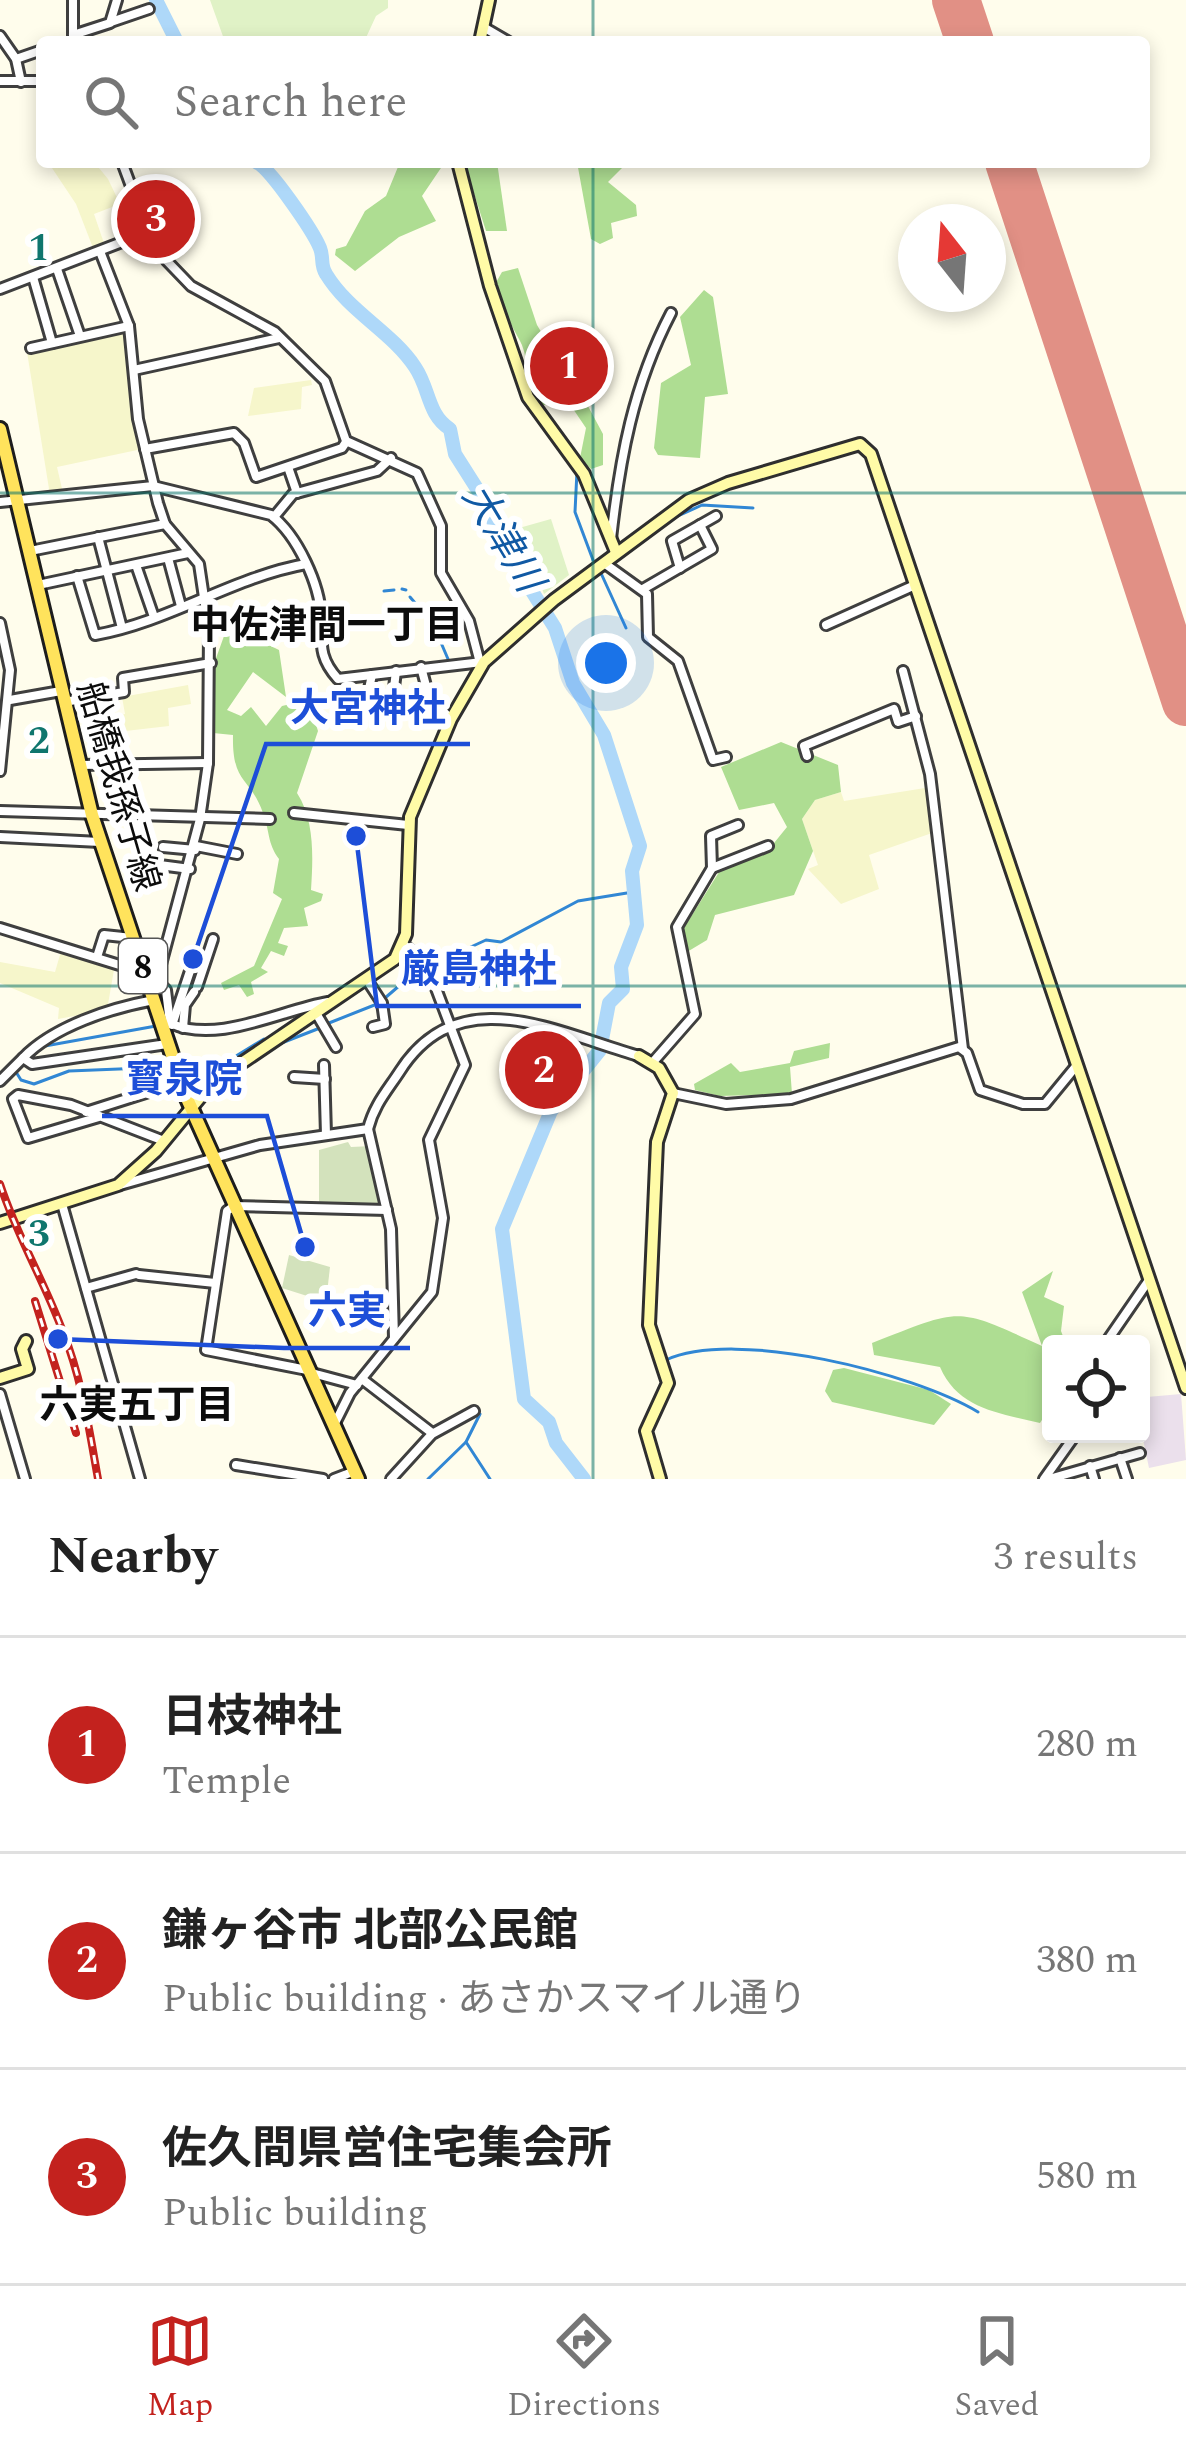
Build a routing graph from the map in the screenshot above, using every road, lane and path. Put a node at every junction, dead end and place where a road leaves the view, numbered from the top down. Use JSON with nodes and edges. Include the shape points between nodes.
{"nodes":[{"id":1,"x":117,"y":0,"type":"edge"},
{"id":2,"x":489,"y":0,"type":"edge"},
{"id":3,"x":74,"y":2,"type":"edge"},
{"id":4,"x":149,"y":10,"type":"dead end"},
{"id":5,"x":110,"y":23,"type":"junction"},
{"id":6,"x":485,"y":28,"type":"junction"},
{"id":7,"x":0,"y":36,"type":"edge"},
{"id":8,"x":72,"y":36,"type":"edge"},
{"id":9,"x":81,"y":36,"type":"edge"},
{"id":10,"x":482,"y":36,"type":"edge"},
{"id":11,"x":499,"y":36,"type":"edge"},
{"id":12,"x":36,"y":52,"type":"edge"},
{"id":13,"x":16,"y":59,"type":"junction"},
{"id":14,"x":0,"y":81,"type":"edge"},
{"id":15,"x":36,"y":81,"type":"edge"},
{"id":16,"x":21,"y":82,"type":"junction"},
{"id":17,"x":124,"y":168,"type":"edge"},
{"id":18,"x":460,"y":168,"type":"edge"},
{"id":19,"x":148,"y":232,"type":"junction"},
{"id":20,"x":101,"y":254,"type":"junction"},
{"id":21,"x":57,"y":269,"type":"junction"},
{"id":22,"x":33,"y":277,"type":"junction"},
{"id":23,"x":0,"y":289,"type":"edge"},
{"id":24,"x":671,"y":313,"type":"dead end"},
{"id":25,"x":129,"y":326,"type":"junction"},
{"id":26,"x":80,"y":335,"type":"junction"},
{"id":27,"x":280,"y":338,"type":"junction"},
{"id":28,"x":52,"y":343,"type":"junction"},
{"id":29,"x":31,"y":348,"type":"dead end"},
{"id":30,"x":134,"y":370,"type":"junction"},
{"id":31,"x":0,"y":429,"type":"edge"},
{"id":32,"x":346,"y":442,"type":"junction"},
{"id":33,"x":146,"y":449,"type":"junction"},
{"id":34,"x":391,"y":458,"type":"junction"},
{"id":35,"x":288,"y":467,"type":"junction"},
{"id":36,"x":154,"y":486,"type":"junction"},
{"id":37,"x":297,"y":493,"type":"junction"},
{"id":38,"x":17,"y":500,"type":"junction"},
{"id":39,"x":0,"y":502,"type":"edge"},
{"id":40,"x":716,"y":516,"type":"dead end"},
{"id":41,"x":274,"y":517,"type":"junction"},
{"id":42,"x":663,"y":517,"type":"junction"},
{"id":43,"x":165,"y":524,"type":"junction"},
{"id":44,"x":700,"y":525,"type":"junction"},
{"id":45,"x":98,"y":537,"type":"junction"},
{"id":46,"x":678,"y":537,"type":"junction"},
{"id":47,"x":614,"y":547,"type":"junction"},
{"id":48,"x":28,"y":551,"type":"junction"},
{"id":49,"x":188,"y":553,"type":"junction"},
{"id":50,"x":168,"y":558,"type":"junction"},
{"id":51,"x":603,"y":562,"type":"junction"},
{"id":52,"x":306,"y":564,"type":"junction"},
{"id":53,"x":136,"y":565,"type":"junction"},
{"id":54,"x":680,"y":568,"type":"junction"},
{"id":55,"x":105,"y":571,"type":"junction"},
{"id":56,"x":77,"y":576,"type":"junction"},
{"id":57,"x":915,"y":585,"type":"junction"},
{"id":58,"x":37,"y":586,"type":"junction"},
{"id":59,"x":644,"y":589,"type":"junction"},
{"id":60,"x":204,"y":599,"type":"junction"},
{"id":61,"x":182,"y":606,"type":"junction"},
{"id":62,"x":154,"y":617,"type":"junction"},
{"id":63,"x":826,"y":626,"type":"dead end"},
{"id":64,"x":122,"y":628,"type":"junction"},
{"id":65,"x":1,"y":630,"type":"edge"},
{"id":66,"x":481,"y":661,"type":"junction"},
{"id":67,"x":211,"y":663,"type":"junction"},
{"id":68,"x":421,"y":668,"type":"junction"},
{"id":69,"x":396,"y":671,"type":"junction"},
{"id":70,"x":903,"y":671,"type":"dead end"},
{"id":71,"x":372,"y":674,"type":"junction"},
{"id":72,"x":368,"y":693,"type":"dead end"},
{"id":73,"x":393,"y":696,"type":"dead end"},
{"id":74,"x":63,"y":697,"type":"junction"},
{"id":75,"x":10,"y":700,"type":"junction"},
{"id":76,"x":4,"y":711,"type":"edge"},
{"id":77,"x":916,"y":716,"type":"junction"},
{"id":78,"x":452,"y":719,"type":"junction"},
{"id":79,"x":807,"y":756,"type":"dead end"},
{"id":80,"x":726,"y":757,"type":"dead end"},
{"id":81,"x":208,"y":763,"type":"junction"},
{"id":82,"x":79,"y":765,"type":"junction"},
{"id":83,"x":0,"y":771,"type":"edge"},
{"id":84,"x":0,"y":811,"type":"edge"},
{"id":85,"x":294,"y":813,"type":"dead end"},
{"id":86,"x":92,"y":815,"type":"junction"},
{"id":87,"x":200,"y":819,"type":"junction"},
{"id":88,"x":270,"y":819,"type":"dead end"},
{"id":89,"x":409,"y":825,"type":"junction"},
{"id":90,"x":738,"y":825,"type":"dead end"},
{"id":91,"x":0,"y":836,"type":"edge"},
{"id":92,"x":100,"y":842,"type":"junction"},
{"id":93,"x":768,"y":846,"type":"dead end"},
{"id":94,"x":164,"y":847,"type":"dead end"},
{"id":95,"x":195,"y":848,"type":"junction"},
{"id":96,"x":237,"y":854,"type":"dead end"},
{"id":97,"x":152,"y":864,"type":"dead end"},
{"id":98,"x":712,"y":868,"type":"junction"},
{"id":99,"x":190,"y":869,"type":"junction"},
{"id":100,"x":0,"y":928,"type":"edge"},
{"id":101,"x":133,"y":938,"type":"junction"},
{"id":102,"x":213,"y":939,"type":"dead end"},
{"id":103,"x":404,"y":945,"type":"junction"},
{"id":104,"x":97,"y":957,"type":"junction"},
{"id":105,"x":192,"y":965,"type":"dead end"},
{"id":106,"x":149,"y":978,"type":"junction"},
{"id":107,"x":367,"y":980,"type":"junction"},
{"id":108,"x":154,"y":1000,"type":"junction"},
{"id":109,"x":335,"y":1001,"type":"junction"},
{"id":110,"x":323,"y":1021,"type":"junction"},
{"id":111,"x":172,"y":1025,"type":"junction"},
{"id":112,"x":449,"y":1025,"type":"junction"},
{"id":113,"x":373,"y":1027,"type":"dead end"},
{"id":114,"x":183,"y":1028,"type":"junction"},
{"id":115,"x":169,"y":1043,"type":"junction"},
{"id":116,"x":336,"y":1047,"type":"dead end"},
{"id":117,"x":963,"y":1049,"type":"junction"},
{"id":118,"x":639,"y":1056,"type":"joint"},
{"id":119,"x":23,"y":1058,"type":"junction"},
{"id":120,"x":653,"y":1062,"type":"junction"},
{"id":121,"x":324,"y":1065,"type":"dead end"},
{"id":122,"x":1077,"y":1066,"type":"junction"},
{"id":123,"x":294,"y":1077,"type":"dead end"},
{"id":124,"x":325,"y":1079,"type":"junction"},
{"id":125,"x":0,"y":1081,"type":"edge"},
{"id":126,"x":182,"y":1082,"type":"junction"},
{"id":127,"x":673,"y":1093,"type":"junction"},
{"id":128,"x":190,"y":1109,"type":"junction"},
{"id":129,"x":86,"y":1112,"type":"junction"},
{"id":130,"x":99,"y":1117,"type":"junction"},
{"id":131,"x":368,"y":1129,"type":"junction"},
{"id":132,"x":326,"y":1135,"type":"junction"},
{"id":133,"x":164,"y":1141,"type":"junction"},
{"id":134,"x":212,"y":1156,"type":"junction"},
{"id":135,"x":118,"y":1185,"type":"junction"},
{"id":136,"x":62,"y":1204,"type":"junction"},
{"id":137,"x":234,"y":1206,"type":"junction"},
{"id":138,"x":387,"y":1210,"type":"junction"},
{"id":139,"x":0,"y":1223,"type":"edge"},
{"id":140,"x":1149,"y":1280,"type":"junction"},
{"id":141,"x":214,"y":1283,"type":"junction"},
{"id":142,"x":86,"y":1288,"type":"junction"},
{"id":143,"x":1111,"y":1335,"type":"edge"},
{"id":144,"x":394,"y":1340,"type":"junction"},
{"id":145,"x":26,"y":1342,"type":"dead end"},
{"id":146,"x":310,"y":1372,"type":"junction"},
{"id":147,"x":0,"y":1378,"type":"edge"},
{"id":148,"x":360,"y":1382,"type":"junction"},
{"id":149,"x":1186,"y":1388,"type":"edge"},
{"id":150,"x":0,"y":1394,"type":"edge"},
{"id":151,"x":474,"y":1411,"type":"dead end"},
{"id":152,"x":334,"y":1425,"type":"junction"},
{"id":153,"x":432,"y":1434,"type":"junction"},
{"id":154,"x":1070,"y":1443,"type":"edge"},
{"id":155,"x":16,"y":1450,"type":"junction"},
{"id":156,"x":1140,"y":1453,"type":"dead end"},
{"id":157,"x":0,"y":1455,"type":"edge"},
{"id":158,"x":1120,"y":1457,"type":"junction"},
{"id":159,"x":236,"y":1465,"type":"dead end"},
{"id":160,"x":1090,"y":1466,"type":"junction"},
{"id":161,"x":357,"y":1475,"type":"edge"},
{"id":162,"x":1062,"y":1477,"type":"edge"},
{"id":163,"x":25,"y":1479,"type":"edge"},
{"id":164,"x":140,"y":1479,"type":"edge"},
{"id":165,"x":323,"y":1479,"type":"edge"},
{"id":166,"x":334,"y":1479,"type":"edge"},
{"id":167,"x":391,"y":1479,"type":"edge"},
{"id":168,"x":660,"y":1479,"type":"edge"},
{"id":169,"x":1047,"y":1479,"type":"edge"},
{"id":170,"x":1094,"y":1479,"type":"edge"},
{"id":171,"x":1127,"y":1479,"type":"edge"}],
"edges":[{"from":1,"to":5,"type":"street"},
{"from":2,"to":6,"type":"street"},
{"from":3,"to":8,"type":"street"},
{"from":4,"to":5,"type":"street"},
{"from":5,"to":9,"type":"street"},
{"from":6,"to":10,"type":"street"},
{"from":6,"to":11,"type":"street"},
{"from":7,"to":13,"type":"street"},
{"from":12,"to":13,"type":"street"},
{"from":13,"to":16,"type":"street"},
{"from":14,"to":16,"type":"street"},
{"from":15,"to":16,"type":"street"},
{"from":17,"to":19,"type":"street"},
{"from":18,"to":47,"type":"street","via":[[528,397],[584,474]]},
{"from":19,"to":20,"type":"street"},
{"from":19,"to":27,"type":"street","via":[[191,286]]},
{"from":20,"to":21,"type":"street"},
{"from":20,"to":25,"type":"street"},
{"from":21,"to":22,"type":"street"},
{"from":21,"to":26,"type":"street"},
{"from":22,"to":23,"type":"street"},
{"from":22,"to":28,"type":"street"},
{"from":24,"to":47,"type":"street","via":[[640,377],[620,458]]},
{"from":25,"to":26,"type":"street"},
{"from":25,"to":30,"type":"street"},
{"from":26,"to":28,"type":"street"},
{"from":27,"to":30,"type":"street"},
{"from":27,"to":32,"type":"street","via":[[325,381]]},
{"from":28,"to":29,"type":"street"},
{"from":30,"to":33,"type":"street"},
{"from":31,"to":38,"type":"main road","name":"船橋我孫子線","number":"8"},
{"from":32,"to":34,"type":"street"},
{"from":32,"to":35,"type":"street"},
{"from":33,"to":35,"type":"street","via":[[234,433],[256,477]]},
{"from":33,"to":36,"type":"street"},
{"from":34,"to":37,"type":"street","via":[[377,471]]},
{"from":34,"to":66,"type":"street","via":[[420,478],[441,526],[441,573]]},
{"from":35,"to":37,"type":"street"},
{"from":36,"to":38,"type":"street"},
{"from":36,"to":41,"type":"street"},
{"from":36,"to":43,"type":"street"},
{"from":37,"to":41,"type":"street"},
{"from":38,"to":39,"type":"street"},
{"from":38,"to":48,"type":"main road","name":"船橋我孫子線","number":"8"},
{"from":40,"to":44,"type":"street"},
{"from":41,"to":52,"type":"street"},
{"from":42,"to":46,"type":"street"},
{"from":42,"to":47,"type":"street"},
{"from":42,"to":57,"type":"street","via":[[728,483],[860,444],[871,454]]},
{"from":43,"to":45,"type":"street"},
{"from":43,"to":49,"type":"street"},
{"from":44,"to":46,"type":"street"},
{"from":44,"to":54,"type":"street","via":[[712,549]]},
{"from":45,"to":48,"type":"street"},
{"from":45,"to":55,"type":"street"},
{"from":46,"to":54,"type":"street","via":[[669,546]]},
{"from":47,"to":51,"type":"street"},
{"from":48,"to":58,"type":"main road","name":"船橋我孫子線","number":"8"},
{"from":49,"to":50,"type":"street"},
{"from":49,"to":60,"type":"street","via":[[199,564]]},
{"from":50,"to":53,"type":"street"},
{"from":50,"to":61,"type":"street"},
{"from":51,"to":59,"type":"street"},
{"from":51,"to":66,"type":"street"},
{"from":52,"to":60,"type":"street","via":[[264,572]]},
{"from":52,"to":71,"type":"street","via":[[321,650],[336,682]]},
{"from":53,"to":55,"type":"street"},
{"from":53,"to":62,"type":"street"},
{"from":54,"to":59,"type":"street"},
{"from":55,"to":56,"type":"street"},
{"from":55,"to":64,"type":"street"},
{"from":56,"to":58,"type":"street"},
{"from":56,"to":64,"type":"street","via":[[95,635]]},
{"from":57,"to":63,"type":"street"},
{"from":57,"to":122,"type":"street"},
{"from":58,"to":74,"type":"main road","name":"船橋我孫子線","number":"8"},
{"from":59,"to":80,"type":"street","via":[[648,637],[678,661],[713,760]]},
{"from":60,"to":61,"type":"street"},
{"from":60,"to":67,"type":"street"},
{"from":61,"to":62,"type":"street"},
{"from":62,"to":64,"type":"street"},
{"from":65,"to":75,"type":"street"},
{"from":66,"to":68,"type":"street"},
{"from":66,"to":78,"type":"street"},
{"from":67,"to":74,"type":"street","via":[[123,678],[124,692]]},
{"from":67,"to":81,"type":"street"},
{"from":68,"to":69,"type":"street"},
{"from":68,"to":78,"type":"street","via":[[429,698]]},
{"from":69,"to":71,"type":"street"},
{"from":69,"to":73,"type":"street"},
{"from":70,"to":77,"type":"street"},
{"from":71,"to":72,"type":"street"},
{"from":74,"to":75,"type":"street"},
{"from":74,"to":82,"type":"main road","name":"船橋我孫子線","number":"8"},
{"from":75,"to":76,"type":"street"},
{"from":76,"to":83,"type":"street"},
{"from":77,"to":79,"type":"street","via":[[898,722],[894,710],[804,746]]},
{"from":77,"to":117,"type":"street"},
{"from":78,"to":89,"type":"street"},
{"from":81,"to":82,"type":"street"},
{"from":81,"to":87,"type":"street"},
{"from":82,"to":86,"type":"main road","name":"船橋我孫子線","number":"8"},
{"from":84,"to":86,"type":"street"},
{"from":85,"to":89,"type":"street"},
{"from":86,"to":87,"type":"street"},
{"from":86,"to":92,"type":"main road","name":"船橋我孫子線","number":"8"},
{"from":87,"to":88,"type":"street"},
{"from":87,"to":95,"type":"street"},
{"from":89,"to":103,"type":"street"},
{"from":90,"to":98,"type":"street","via":[[711,836]]},
{"from":91,"to":92,"type":"street"},
{"from":92,"to":101,"type":"main road","name":"船橋我孫子線","number":"8"},
{"from":93,"to":98,"type":"street"},
{"from":94,"to":95,"type":"street"},
{"from":95,"to":96,"type":"street"},
{"from":95,"to":99,"type":"street"},
{"from":97,"to":99,"type":"street"},
{"from":98,"to":120,"type":"street","via":[[677,927],[694,1014]]},
{"from":99,"to":106,"type":"street"},
{"from":100,"to":104,"type":"street"},
{"from":101,"to":104,"type":"street","via":[[104,935]]},
{"from":101,"to":106,"type":"main road","name":"船橋我孫子線","number":"8"},
{"from":102,"to":114,"type":"street","via":[[184,1005]]},
{"from":103,"to":107,"type":"street"},
{"from":103,"to":112,"type":"street","via":[[427,965]]},
{"from":104,"to":106,"type":"street"},
{"from":105,"to":111,"type":"street"},
{"from":106,"to":108,"type":"main road","name":"船橋我孫子線","number":"8"},
{"from":106,"to":111,"type":"street","via":[[166,990]]},
{"from":107,"to":109,"type":"street"},
{"from":107,"to":113,"type":"street","via":[[385,1024]]},
{"from":108,"to":115,"type":"main road","name":"船橋我孫子線","number":"8"},
{"from":108,"to":119,"type":"street","via":[[67,1028]]},
{"from":109,"to":110,"type":"street"},
{"from":109,"to":114,"type":"street","via":[[253,1022]]},
{"from":110,"to":116,"type":"street"},
{"from":110,"to":128,"type":"street","via":[[233,1066]]},
{"from":111,"to":114,"type":"street"},
{"from":112,"to":118,"type":"street","via":[[496,1017]]},
{"from":112,"to":131,"type":"street","via":[[412,1051]]},
{"from":112,"to":144,"type":"street","via":[[465,1065],[429,1140],[443,1218],[436,1274],[427,1301]]},
{"from":115,"to":119,"type":"street","via":[[32,1064]]},
{"from":115,"to":126,"type":"main road","name":"船橋我孫子線","number":"8"},
{"from":117,"to":122,"type":"street","via":[[980,1090],[1023,1104],[1046,1104]]},
{"from":117,"to":127,"type":"street","via":[[791,1099],[726,1104]]},
{"from":118,"to":120,"type":"street"},
{"from":119,"to":125,"type":"street"},
{"from":120,"to":127,"type":"street"},
{"from":121,"to":124,"type":"street"},
{"from":122,"to":140,"type":"street"},
{"from":123,"to":124,"type":"street"},
{"from":124,"to":132,"type":"street"},
{"from":126,"to":128,"type":"main road","name":"船橋我孫子線","number":"8"},
{"from":126,"to":129,"type":"street"},
{"from":127,"to":168,"type":"street","via":[[657,1142],[649,1325],[668,1383],[646,1431]]},
{"from":128,"to":133,"type":"street"},
{"from":128,"to":134,"type":"main road","name":"船橋我孫子線","number":"8"},
{"from":129,"to":130,"type":"street"},
{"from":129,"to":130,"type":"street","via":[[13,1099],[28,1138]]},
{"from":130,"to":133,"type":"street"},
{"from":131,"to":132,"type":"street"},
{"from":131,"to":138,"type":"street"},
{"from":132,"to":134,"type":"street"},
{"from":133,"to":135,"type":"street"},
{"from":134,"to":135,"type":"street"},
{"from":134,"to":137,"type":"main road","name":"船橋我孫子線","number":"8"},
{"from":135,"to":136,"type":"street"},
{"from":136,"to":139,"type":"street"},
{"from":136,"to":142,"type":"street"},
{"from":137,"to":138,"type":"street"},
{"from":137,"to":141,"type":"street"},
{"from":137,"to":146,"type":"main road","name":"船橋我孫子線","number":"8"},
{"from":138,"to":144,"type":"street"},
{"from":140,"to":143,"type":"street"},
{"from":140,"to":149,"type":"street"},
{"from":141,"to":142,"type":"street","via":[[137,1275]]},
{"from":141,"to":146,"type":"street","via":[[206,1350]]},
{"from":142,"to":164,"type":"street"},
{"from":144,"to":148,"type":"street"},
{"from":145,"to":147,"type":"street","via":[[28,1369]]},
{"from":146,"to":148,"type":"street"},
{"from":146,"to":152,"type":"main road","name":"船橋我孫子線","number":"8"},
{"from":148,"to":152,"type":"street"},
{"from":148,"to":153,"type":"street"},
{"from":150,"to":155,"type":"street"},
{"from":151,"to":153,"type":"street"},
{"from":152,"to":161,"type":"main road","name":"船橋我孫子線","number":"8"},
{"from":153,"to":167,"type":"street"},
{"from":154,"to":169,"type":"street"},
{"from":155,"to":157,"type":"street"},
{"from":155,"to":163,"type":"street"},
{"from":156,"to":158,"type":"street"},
{"from":158,"to":160,"type":"street"},
{"from":158,"to":171,"type":"street"},
{"from":159,"to":165,"type":"street"},
{"from":160,"to":162,"type":"street"},
{"from":160,"to":170,"type":"street"},
{"from":161,"to":166,"type":"street"},
{"from":162,"to":169,"type":"street"}]}
